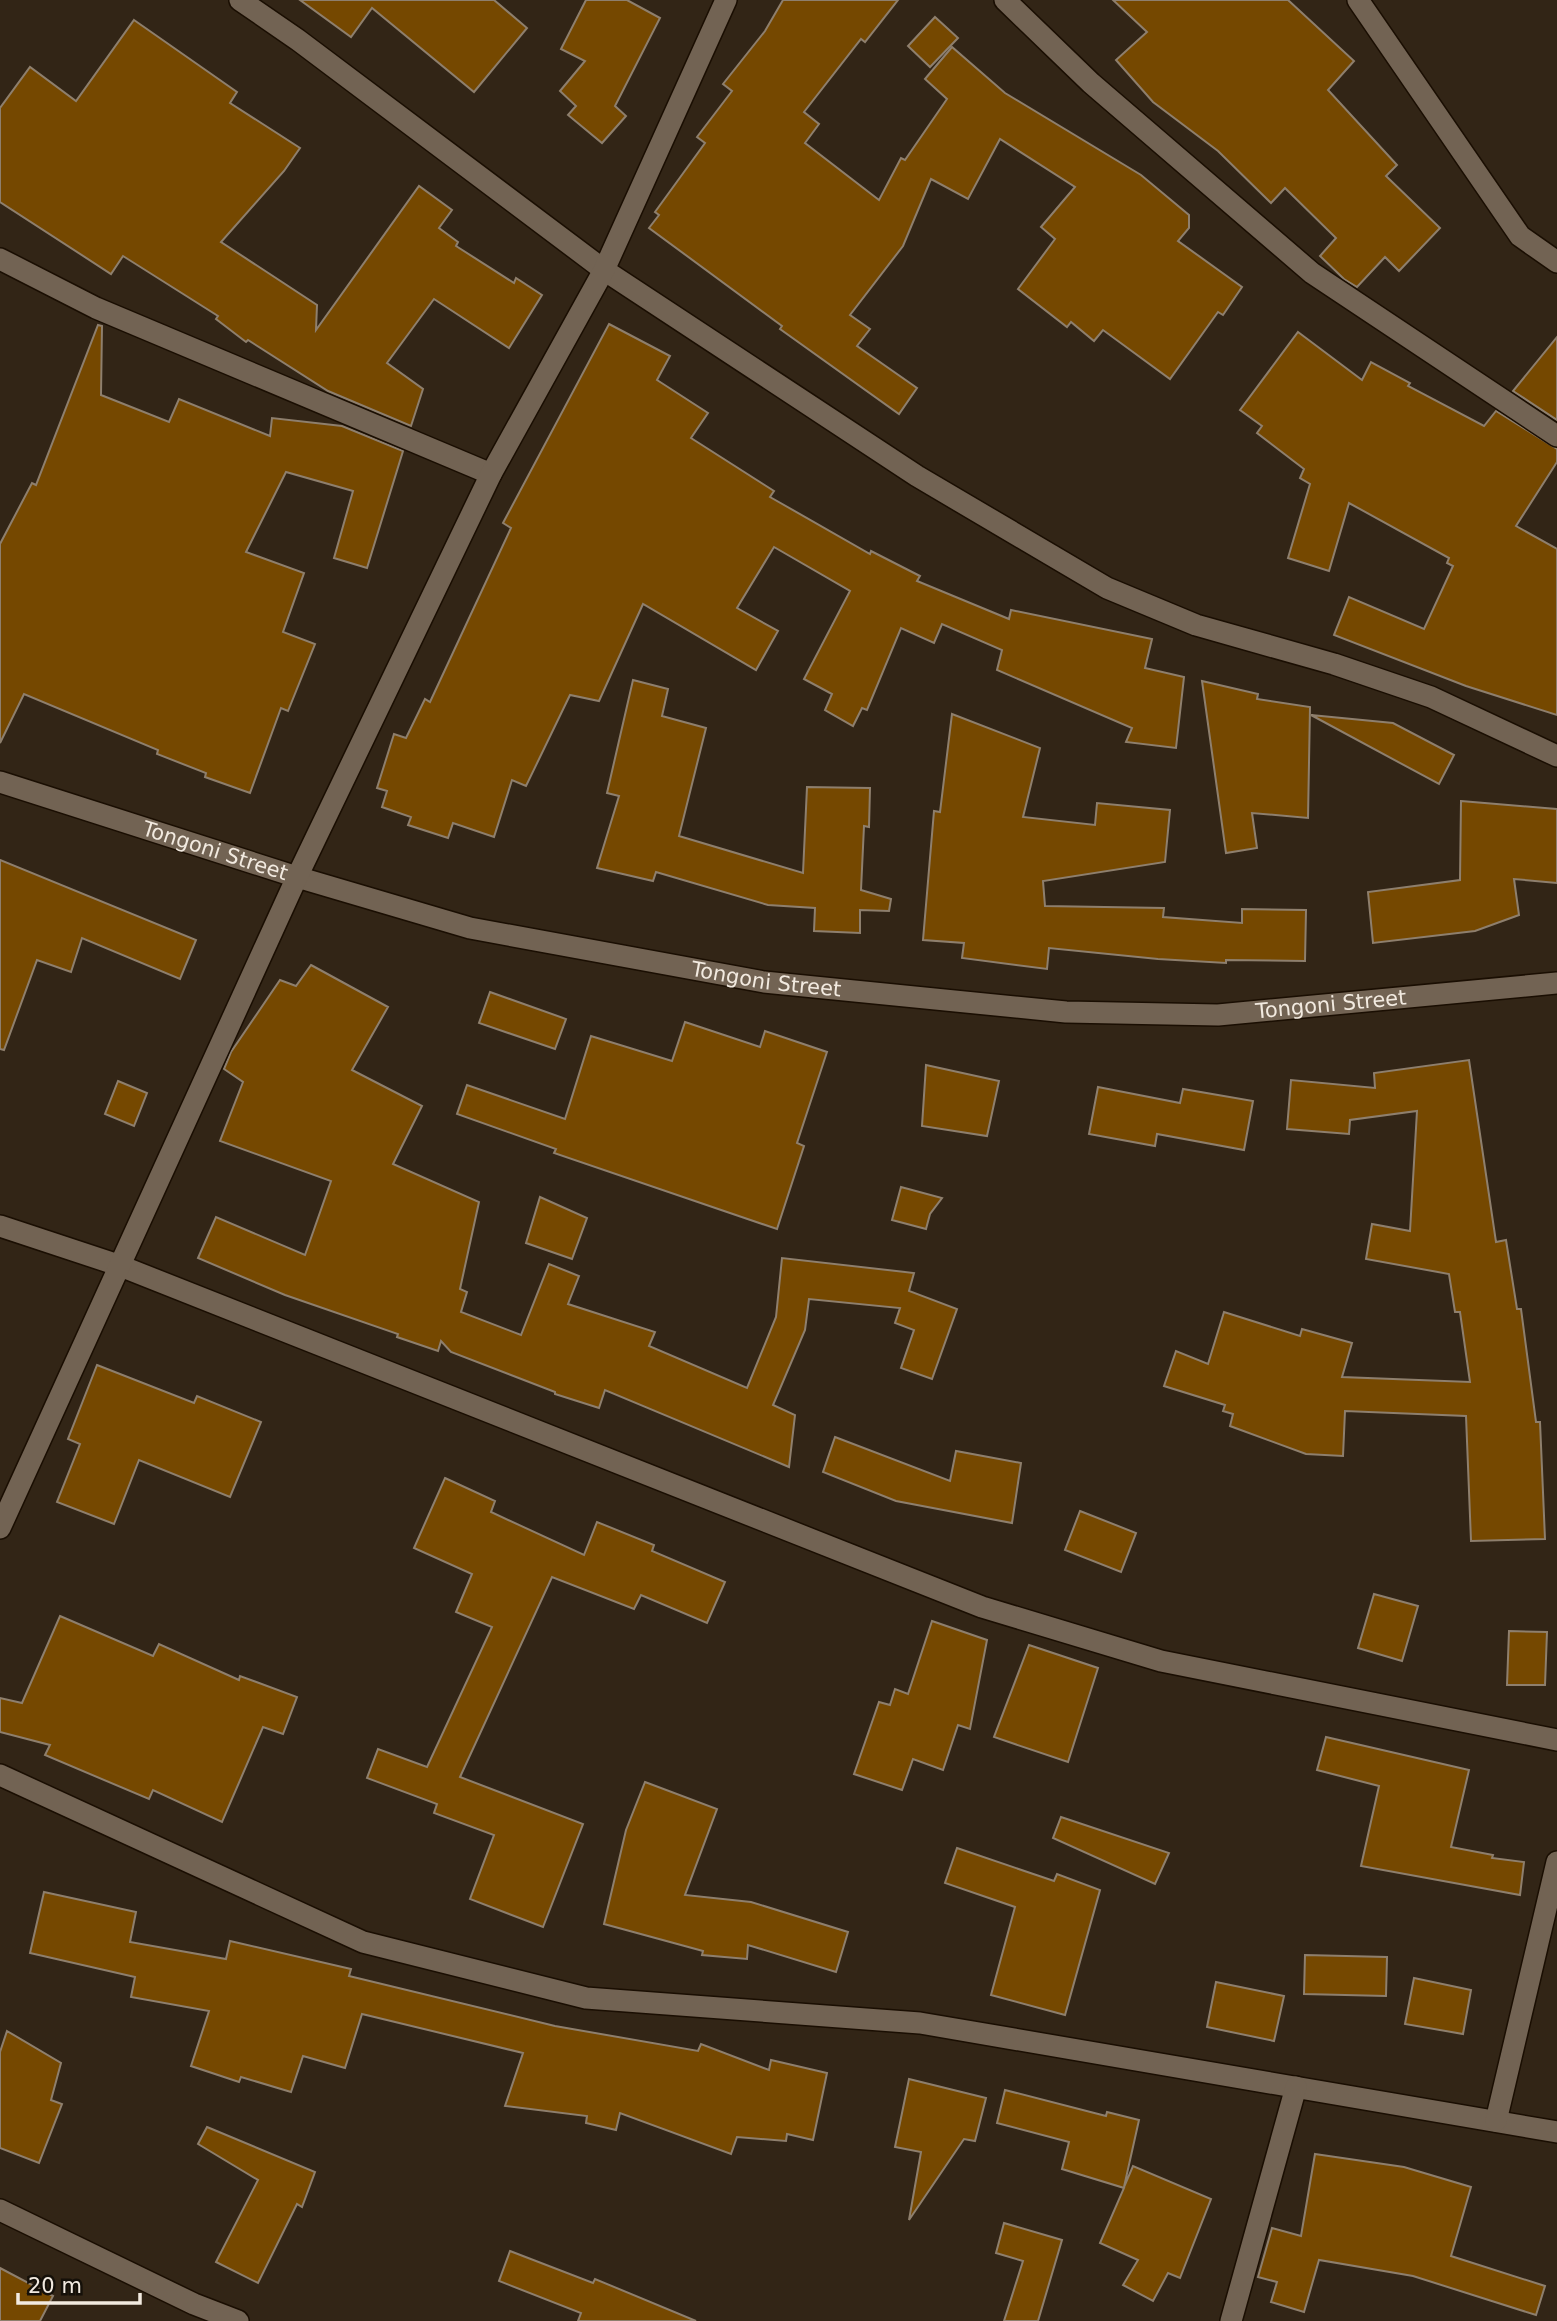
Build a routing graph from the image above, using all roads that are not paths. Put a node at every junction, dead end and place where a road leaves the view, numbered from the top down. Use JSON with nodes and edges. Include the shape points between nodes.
{"nodes":[{"id":1,"x":240,"y":0,"type":"edge"},
{"id":2,"x":726,"y":0,"type":"edge"},
{"id":3,"x":1005,"y":0,"type":"edge"},
{"id":4,"x":1358,"y":0,"type":"edge"},
{"id":5,"x":0,"y":259,"type":"edge"},
{"id":6,"x":1557,"y":262,"type":"edge"},
{"id":7,"x":604,"y":270,"type":"junction"},
{"id":8,"x":1557,"y":436,"type":"edge"},
{"id":9,"x":491,"y":474,"type":"junction"},
{"id":10,"x":1557,"y":756,"type":"edge"},
{"id":11,"x":0,"y":782,"type":"edge"},
{"id":12,"x":297,"y":877,"type":"junction"},
{"id":13,"x":1557,"y":987,"type":"edge"},
{"id":14,"x":0,"y":1226,"type":"edge"},
{"id":15,"x":118,"y":1265,"type":"junction"},
{"id":16,"x":0,"y":1528,"type":"edge"},
{"id":17,"x":1557,"y":1740,"type":"edge"},
{"id":18,"x":0,"y":1775,"type":"edge"},
{"id":19,"x":1557,"y":1862,"type":"edge"},
{"id":20,"x":1296,"y":2087,"type":"junction"},
{"id":21,"x":1496,"y":2120,"type":"junction"},
{"id":22,"x":1557,"y":2132,"type":"edge"},
{"id":23,"x":0,"y":2210,"type":"edge"},
{"id":24,"x":238,"y":2321,"type":"edge"},
{"id":25,"x":1231,"y":2321,"type":"edge"}],
"edges":[{"from":1,"to":7,"type":"street"},
{"from":2,"to":7,"type":"street"},
{"from":3,"to":8,"type":"street","via":[[1091,83],[1312,273]]},
{"from":4,"to":6,"type":"street","via":[[1520,236]]},
{"from":5,"to":9,"type":"street","via":[[96,308]]},
{"from":7,"to":9,"type":"street"},
{"from":7,"to":10,"type":"street","via":[[917,476],[1107,588],[1196,625],[1432,697]]},
{"from":9,"to":12,"type":"street"},
{"from":11,"to":12,"type":"street","name":"Tongoni Street"},
{"from":12,"to":13,"type":"street","name":"Tongoni Street","via":[[470,928],[764,982],[1066,1012],[1218,1015]]},
{"from":12,"to":15,"type":"street"},
{"from":14,"to":15,"type":"street"},
{"from":15,"to":16,"type":"street"},
{"from":15,"to":17,"type":"street","via":[[982,1607],[1161,1661]]},
{"from":18,"to":20,"type":"street","via":[[363,1942],[586,1998],[920,2023]]},
{"from":19,"to":21,"type":"street"},
{"from":20,"to":21,"type":"street"},
{"from":20,"to":25,"type":"street"},
{"from":21,"to":22,"type":"street"},
{"from":23,"to":24,"type":"street"}]}
